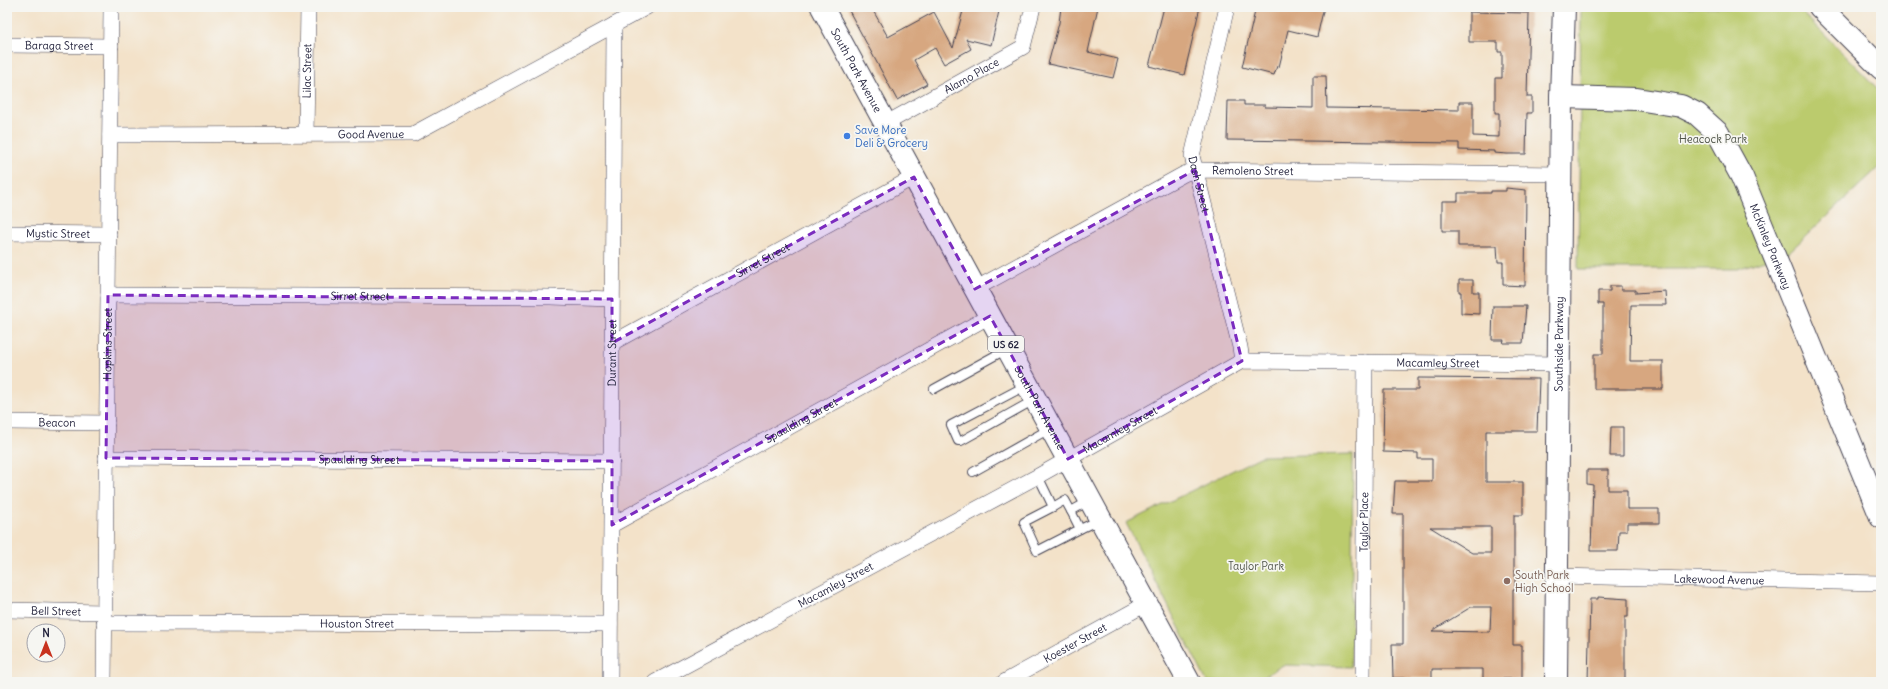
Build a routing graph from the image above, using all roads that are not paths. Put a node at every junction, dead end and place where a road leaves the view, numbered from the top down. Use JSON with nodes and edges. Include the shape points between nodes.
{"nodes":[{"id":1,"x":111,"y":7,"type":"edge"},
{"id":2,"x":308,"y":7,"type":"edge"},
{"id":3,"x":647,"y":7,"type":"edge"},
{"id":4,"x":822,"y":7,"type":"edge"},
{"id":5,"x":1033,"y":7,"type":"edge"},
{"id":6,"x":1228,"y":7,"type":"edge"},
{"id":7,"x":1564,"y":7,"type":"edge"},
{"id":8,"x":1820,"y":7,"type":"edge"},
{"id":9,"x":614,"y":25,"type":"junction"},
{"id":10,"x":7,"y":45,"type":"edge"},
{"id":11,"x":111,"y":46,"type":"junction"},
{"id":12,"x":1881,"y":68,"type":"edge"},
{"id":13,"x":1561,"y":97,"type":"junction"},
{"id":14,"x":885,"y":124,"type":"junction"},
{"id":15,"x":306,"y":134,"type":"junction"},
{"id":16,"x":110,"y":135,"type":"junction"},
{"id":17,"x":1195,"y":170,"type":"junction"},
{"id":18,"x":1560,"y":174,"type":"junction"},
{"id":19,"x":914,"y":177,"type":"junction"},
{"id":20,"x":7,"y":233,"type":"edge"},
{"id":21,"x":109,"y":234,"type":"junction"},
{"id":22,"x":975,"y":289,"type":"junction"},
{"id":23,"x":108,"y":295,"type":"junction"},
{"id":24,"x":612,"y":299,"type":"junction"},
{"id":25,"x":990,"y":316,"type":"junction"},
{"id":26,"x":612,"y":343,"type":"junction"},
{"id":27,"x":1008,"y":348,"type":"junction"},
{"id":28,"x":1242,"y":361,"type":"junction"},
{"id":29,"x":1365,"y":362,"type":"junction"},
{"id":30,"x":1559,"y":364,"type":"junction"},
{"id":31,"x":934,"y":389,"type":"dead end"},
{"id":32,"x":1032,"y":392,"type":"junction"},
{"id":33,"x":7,"y":422,"type":"edge"},
{"id":34,"x":107,"y":423,"type":"junction"},
{"id":35,"x":1052,"y":428,"type":"junction"},
{"id":36,"x":106,"y":458,"type":"junction"},
{"id":37,"x":1068,"y":458,"type":"junction"},
{"id":38,"x":612,"y":461,"type":"junction"},
{"id":39,"x":973,"y":472,"type":"dead end"},
{"id":40,"x":1038,"y":476,"type":"junction"},
{"id":41,"x":1053,"y":507,"type":"junction"},
{"id":42,"x":1087,"y":510,"type":"junction"},
{"id":43,"x":1881,"y":517,"type":"edge"},
{"id":44,"x":612,"y":525,"type":"junction"},
{"id":45,"x":1080,"y":530,"type":"junction"},
{"id":46,"x":1556,"y":576,"type":"junction"},
{"id":47,"x":1881,"y":583,"type":"edge"},
{"id":48,"x":1146,"y":604,"type":"junction"},
{"id":49,"x":7,"y":610,"type":"edge"},
{"id":50,"x":104,"y":617,"type":"junction"},
{"id":51,"x":610,"y":624,"type":"junction"},
{"id":52,"x":104,"y":682,"type":"edge"},
{"id":53,"x":610,"y":682,"type":"edge"},
{"id":54,"x":655,"y":682,"type":"edge"},
{"id":55,"x":1004,"y":682,"type":"edge"},
{"id":56,"x":1189,"y":682,"type":"edge"},
{"id":57,"x":1363,"y":682,"type":"edge"},
{"id":58,"x":1556,"y":682,"type":"edge"}],
"edges":[{"from":1,"to":11,"type":"street","name":"Hopkins Street"},
{"from":2,"to":15,"type":"street","name":"Lilac Street"},
{"from":3,"to":9,"type":"street","name":"Good Avenue"},
{"from":4,"to":14,"type":"street","name":"South Park Avenue","number":"US 62"},
{"from":5,"to":14,"type":"street","name":"Alamo Place","via":[[1023,47]]},
{"from":6,"to":17,"type":"street","name":"Dash Street","via":[[1192,156]]},
{"from":7,"to":13,"type":"street","name":"Southside Parkway"},
{"from":8,"to":12,"type":"street"},
{"from":9,"to":15,"type":"street","name":"Good Avenue","via":[[413,134]]},
{"from":9,"to":24,"type":"street","name":"Durant Street"},
{"from":10,"to":11,"type":"street","name":"Baraga Street"},
{"from":11,"to":16,"type":"street","name":"Hopkins Street"},
{"from":13,"to":18,"type":"street","name":"Southside Parkway"},
{"from":13,"to":43,"type":"street","name":"McKinley Parkway","via":[[1637,99],[1681,106],[1697,114],[1718,133],[1742,177]]},
{"from":14,"to":19,"type":"street","name":"South Park Avenue","number":"US 62"},
{"from":15,"to":16,"type":"street","name":"Good Avenue"},
{"from":16,"to":21,"type":"street","name":"Hopkins Street"},
{"from":17,"to":18,"type":"street","name":"Remoleno Street"},
{"from":17,"to":22,"type":"street","name":"Remoleno Street"},
{"from":17,"to":28,"type":"street","name":"Dash Street"},
{"from":18,"to":30,"type":"street","name":"Southside Parkway"},
{"from":19,"to":22,"type":"street","name":"South Park Avenue","number":"US 62"},
{"from":19,"to":26,"type":"street","name":"Sirret Street"},
{"from":20,"to":21,"type":"street","name":"Mystic Street"},
{"from":21,"to":23,"type":"street","name":"Hopkins Street"},
{"from":22,"to":25,"type":"street","name":"South Park Avenue","number":"US 62"},
{"from":23,"to":24,"type":"street","name":"Sirret Street"},
{"from":23,"to":34,"type":"street","name":"Hopkins Street"},
{"from":24,"to":26,"type":"street","name":"Durant Street"},
{"from":25,"to":27,"type":"street","name":"South Park Avenue","number":"US 62"},
{"from":25,"to":44,"type":"street","name":"Spaulding Street"},
{"from":26,"to":38,"type":"street","name":"Durant Street"},
{"from":27,"to":31,"type":"lane"},
{"from":27,"to":32,"type":"street","name":"South Park Avenue","number":"US 62"},
{"from":28,"to":29,"type":"street","name":"Macamley Street"},
{"from":28,"to":37,"type":"street","name":"Macamley Street"},
{"from":29,"to":30,"type":"street","name":"Macamley Street"},
{"from":29,"to":57,"type":"street","name":"Taylor Place"},
{"from":30,"to":46,"type":"street","name":"Southside Parkway"},
{"from":32,"to":32,"type":"lane","via":[[951,425],[958,441],[961,441]]},
{"from":32,"to":35,"type":"street","name":"South Park Avenue","number":"US 62"},
{"from":33,"to":34,"type":"street","name":"Beacon"},
{"from":34,"to":36,"type":"street","name":"Hopkins Street"},
{"from":35,"to":37,"type":"street","name":"South Park Avenue","number":"US 62"},
{"from":35,"to":39,"type":"lane"},
{"from":36,"to":38,"type":"street","name":"Spaulding Street"},
{"from":36,"to":50,"type":"street","name":"Hopkins Street"},
{"from":37,"to":40,"type":"street","name":"Macamley Street"},
{"from":37,"to":42,"type":"street","name":"South Park Avenue","number":"US 62"},
{"from":38,"to":44,"type":"street","name":"Durant Street"},
{"from":40,"to":41,"type":"lane"},
{"from":40,"to":54,"type":"street","name":"Macamley Street"},
{"from":41,"to":42,"type":"lane","via":[[1065,500]]},
{"from":41,"to":45,"type":"lane","via":[[1024,522],[1037,551]]},
{"from":42,"to":45,"type":"lane"},
{"from":42,"to":45,"type":"lane"},
{"from":42,"to":48,"type":"street","name":"South Park Avenue","number":"US 62"},
{"from":44,"to":51,"type":"street","name":"Durant Street"},
{"from":46,"to":47,"type":"street","name":"Lakewood Avenue"},
{"from":46,"to":58,"type":"street","name":"Southside Parkway"},
{"from":48,"to":55,"type":"street","name":"Koester Street"},
{"from":48,"to":56,"type":"street","name":"South Park Avenue","number":"US 62"},
{"from":49,"to":50,"type":"street","name":"Bell Street"},
{"from":50,"to":51,"type":"street","name":"Houston Street"},
{"from":50,"to":52,"type":"street","name":"Hopkins Street"},
{"from":51,"to":53,"type":"street","name":"Durant Street"}]}
